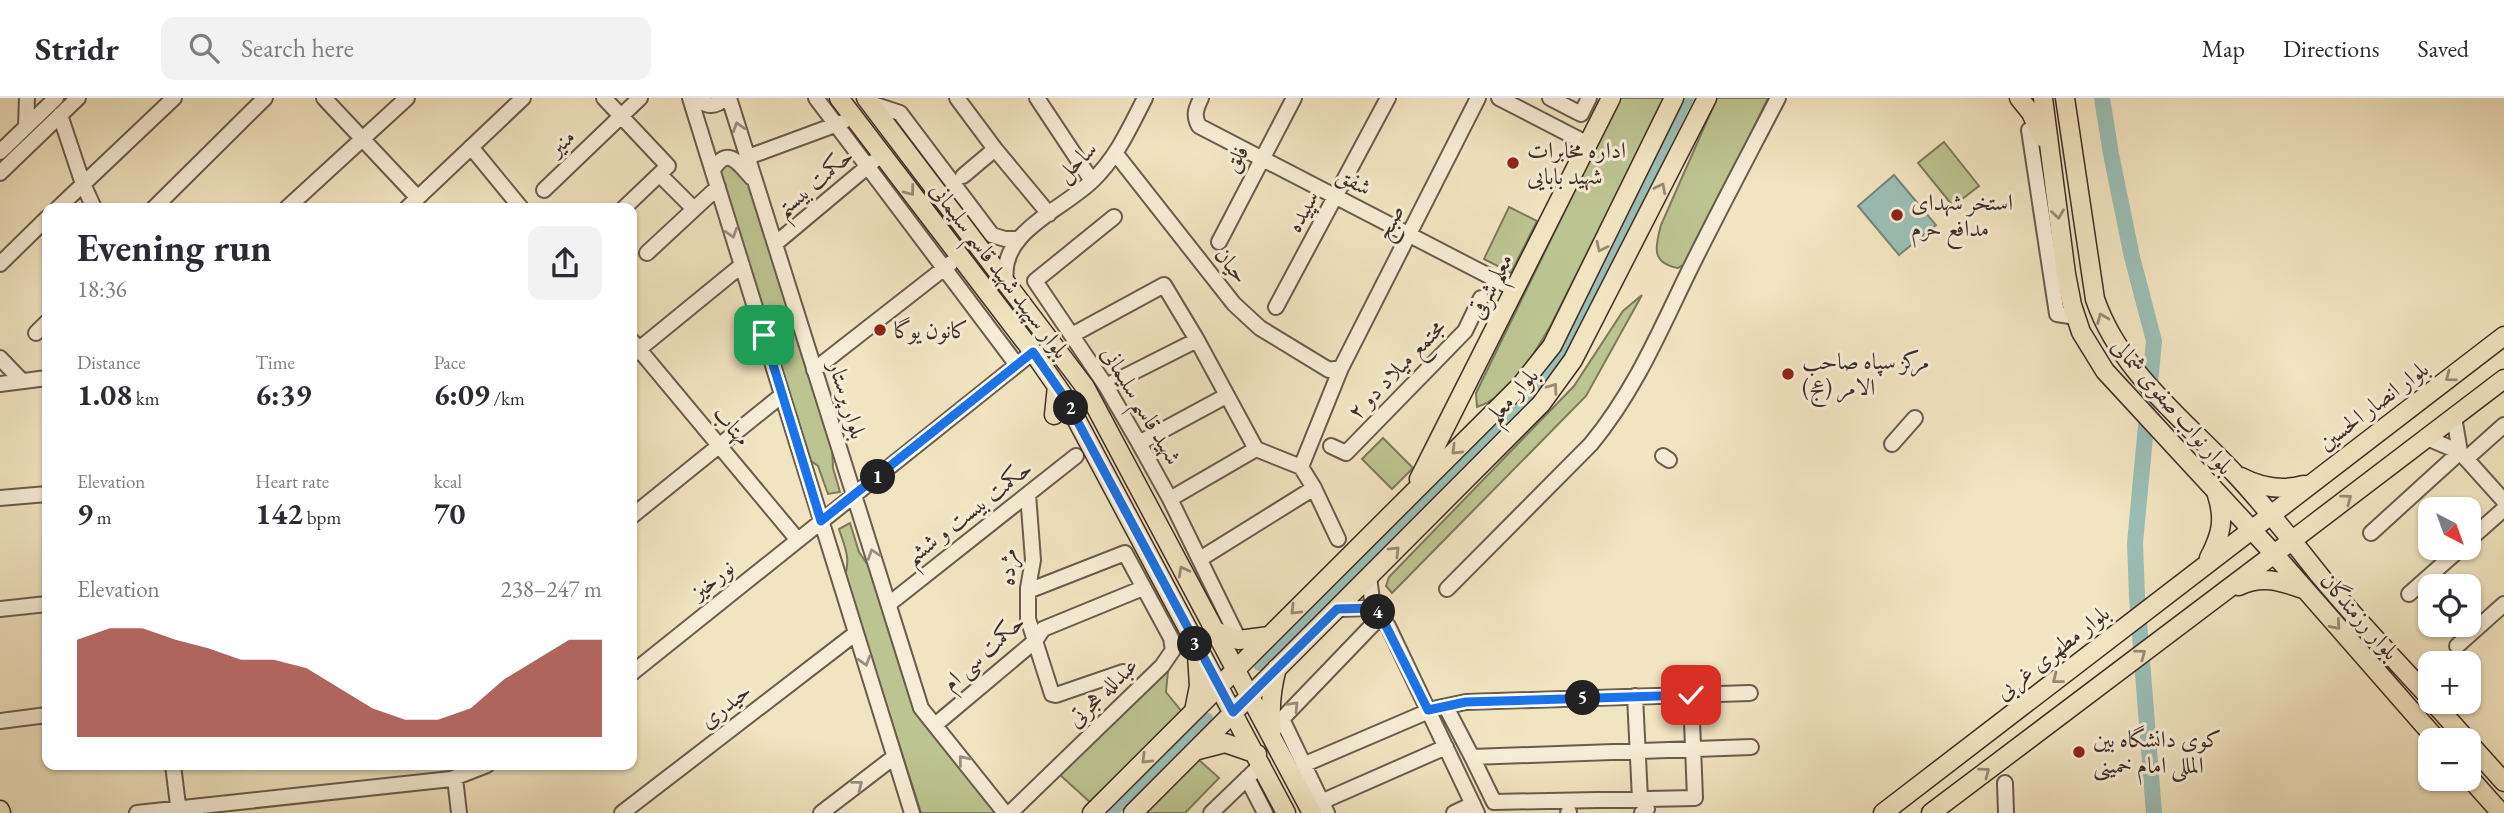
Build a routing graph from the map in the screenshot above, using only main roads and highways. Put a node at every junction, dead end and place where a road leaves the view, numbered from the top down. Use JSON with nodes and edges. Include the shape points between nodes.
{"nodes":[{"id":1,"x":839,"y":98,"type":"edge"},
{"id":2,"x":1611,"y":98,"type":"edge"},
{"id":3,"x":1674,"y":98,"type":"edge"},
{"id":4,"x":1707,"y":98,"type":"edge"},
{"id":5,"x":2019,"y":98,"type":"edge"},
{"id":6,"x":2043,"y":98,"type":"edge"},
{"id":7,"x":2065,"y":98,"type":"edge"},
{"id":8,"x":2073,"y":98,"type":"edge"},
{"id":9,"x":868,"y":100,"type":"edge"},
{"id":10,"x":2068,"y":120,"type":"junction"},
{"id":11,"x":2052,"y":169,"type":"junction"},
{"id":12,"x":2504,"y":336,"type":"edge"},
{"id":13,"x":2504,"y":379,"type":"edge"},
{"id":14,"x":1057,"y":386,"type":"junction"},
{"id":15,"x":1465,"y":390,"type":"junction"},
{"id":16,"x":1494,"y":412,"type":"junction"},
{"id":17,"x":1054,"y":415,"type":"dead end"},
{"id":18,"x":2236,"y":475,"type":"junction"},
{"id":19,"x":2320,"y":477,"type":"junction"},
{"id":20,"x":2216,"y":492,"type":"junction"},
{"id":21,"x":1411,"y":495,"type":"junction"},
{"id":22,"x":2270,"y":514,"type":"junction"},
{"id":23,"x":2250,"y":530,"type":"junction"},
{"id":24,"x":2293,"y":540,"type":"junction"},
{"id":25,"x":2275,"y":555,"type":"junction"},
{"id":26,"x":2205,"y":566,"type":"junction"},
{"id":27,"x":2306,"y":591,"type":"junction"},
{"id":28,"x":2220,"y":594,"type":"junction"},
{"id":29,"x":1215,"y":631,"type":"junction"},
{"id":30,"x":1197,"y":647,"type":"junction"},
{"id":31,"x":1245,"y":647,"type":"junction"},
{"id":32,"x":1235,"y":670,"type":"junction"},
{"id":33,"x":1272,"y":673,"type":"junction"},
{"id":34,"x":2418,"y":685,"type":"edge"},
{"id":35,"x":1219,"y":686,"type":"junction"},
{"id":36,"x":1250,"y":696,"type":"junction"},
{"id":37,"x":1194,"y":711,"type":"junction"},
{"id":38,"x":1233,"y":712,"type":"junction"},
{"id":39,"x":2444,"y":714,"type":"edge"},
{"id":40,"x":2426,"y":728,"type":"edge"},
{"id":41,"x":2456,"y":728,"type":"edge"},
{"id":42,"x":1216,"y":730,"type":"junction"},
{"id":43,"x":1274,"y":743,"type":"junction"},
{"id":44,"x":1195,"y":751,"type":"junction"},
{"id":45,"x":2481,"y":756,"type":"edge"},
{"id":46,"x":1259,"y":759,"type":"junction"},
{"id":47,"x":2504,"y":782,"type":"edge"},
{"id":48,"x":2481,"y":790,"type":"edge"},
{"id":49,"x":1316,"y":803,"type":"edge"},
{"id":50,"x":1092,"y":813,"type":"edge"},
{"id":51,"x":1133,"y":813,"type":"edge"},
{"id":52,"x":1286,"y":813,"type":"edge"},
{"id":53,"x":1883,"y":813,"type":"edge"},
{"id":54,"x":1931,"y":813,"type":"edge"},
{"id":55,"x":2501,"y":813,"type":"edge"}],
"edges":[{"from":1,"to":14,"type":"main road","name":"بلوار سپهبد شهید قاسم سلیمانی","one_way":true},
{"from":2,"to":15,"type":"main road","name":"معلم شرقی"},
{"from":3,"to":16,"type":"main road","name":"بلوار معلم","one_way":true,"via":[[1552,346]]},
{"from":33,"to":4,"type":"main road","name":"بلوار معلم","one_way":true,"via":[[1541,404],[1573,360]]},
{"from":5,"to":11,"type":"main road","via":[[2041,133]]},
{"from":6,"to":11,"type":"main road","name":"بلوار نواب صفوی شمالی"},
{"from":7,"to":10,"type":"main road","name":"بلوار نواب صفوی شمالی"},
{"from":8,"to":10,"type":"main road"},
{"from":29,"to":9,"type":"main road","name":"بلوار سپهبد شهید قاسم سلیمانی","one_way":true,"via":[[1085,387]]},
{"from":18,"to":10,"type":"main road","name":"بلوار نواب صفوی شمالی","one_way":true,"via":[[2140,374],[2103,322],[2095,299]]},
{"from":11,"to":20,"type":"main road","name":"بلوار نواب صفوی شمالی","one_way":true,"via":[[2066,274],[2076,317],[2092,353]]},
{"from":12,"to":19,"type":"main road","name":"بلوار انصار الحسین","one_way":true},
{"from":24,"to":13,"type":"main road","one_way":true},
{"from":14,"to":17,"type":"main road"},
{"from":14,"to":30,"type":"main road","name":"بلوار سپهبد شهید قاسم سلیمانی"},
{"from":15,"to":16,"type":"main road","via":[[1474,412],[1482,416]]},
{"from":15,"to":21,"type":"main road","name":"معلم شرقی"},
{"from":16,"to":21,"type":"main road","name":"بلوار معلم","one_way":true},
{"from":18,"to":19,"type":"main road","via":[[2258,486],[2291,489]]},
{"from":18,"to":22,"type":"main road","name":"بلوار نواب صفوی شمالی"},
{"from":19,"to":22,"type":"main road","name":"بلوار انصار الحسین"},
{"from":20,"to":23,"type":"main road","name":"بلوار نواب صفوی شمالی"},
{"from":20,"to":26,"type":"main road","via":[[2223,521]]},
{"from":21,"to":31,"type":"main road","name":"بلوار معلم","one_way":true,"via":[[1269,636]]},
{"from":22,"to":23,"type":"main road","name":"بلوار انصار الحسین"},
{"from":22,"to":24,"type":"main road","name":"بلوار نواب صفوی شمالی"},
{"from":23,"to":25,"type":"main road","name":"بلوار نواب صفوی شمالی"},
{"from":23,"to":26,"type":"main road","name":"بلوار مطهری غربی"},
{"from":24,"to":25,"type":"main road"},
{"from":24,"to":34,"type":"main road","name":"بلوار رزمندگان"},
{"from":25,"to":27,"type":"main road","name":"بلوار رزمندگان"},
{"from":25,"to":28,"type":"main road"},
{"from":26,"to":53,"type":"main road","name":"بلوار مطهری غربی","one_way":true},
{"from":27,"to":28,"type":"main road","via":[[2265,579]]},
{"from":27,"to":40,"type":"main road","name":"بلوار رزمندگان","one_way":true},
{"from":54,"to":28,"type":"main road","one_way":true},
{"from":29,"to":31,"type":"main road"},
{"from":29,"to":32,"type":"main road","name":"بلوار سپهبد شهید قاسم سلیمانی"},
{"from":30,"to":35,"type":"main road","name":"بلوار سپهبد شهید قاسم سلیمانی"},
{"from":30,"to":37,"type":"main road","via":[[1199,686]]},
{"from":31,"to":32,"type":"main road","name":"بلوار معلم"},
{"from":31,"to":33,"type":"main road","via":[[1253,672],[1259,677]]},
{"from":32,"to":35,"type":"main road","name":"بلوار معلم"},
{"from":32,"to":36,"type":"main road","name":"بلوار سپهبد شهید قاسم سلیمانی"},
{"from":33,"to":36,"type":"main road","name":"بلوار معلم"},
{"from":33,"to":43,"type":"main road"},
{"from":35,"to":37,"type":"main road","name":"بلوار معلم"},
{"from":35,"to":38,"type":"main road","name":"بلوار سپهبد شهید قاسم سلیمانی"},
{"from":36,"to":38,"type":"main road","name":"بلوار معلم"},
{"from":36,"to":43,"type":"main road","name":"بلوار سپهبد شهید قاسم سلیمانی"},
{"from":37,"to":42,"type":"main road","via":[[1211,712]]},
{"from":37,"to":50,"type":"main road","one_way":true},
{"from":38,"to":42,"type":"main road","name":"بلوار معلم"},
{"from":38,"to":46,"type":"main road","name":"بلوار سپهبد شهید قاسم سلیمانی"},
{"from":39,"to":41,"type":"main road","name":"بلوار رزمندگان"},
{"from":42,"to":44,"type":"main road","name":"بلوار معلم"},
{"from":43,"to":49,"type":"main road","name":"بلوار سپهبد شهید قاسم سلیمانی"},
{"from":44,"to":46,"type":"main road","via":[[1225,743]]},
{"from":44,"to":51,"type":"main road"},
{"from":45,"to":47,"type":"main road","name":"بلوار رزمندگان"},
{"from":46,"to":52,"type":"main road","name":"بلوار سپهبد شهید قاسم سلیمانی"},
{"from":48,"to":55,"type":"main road"}]}
